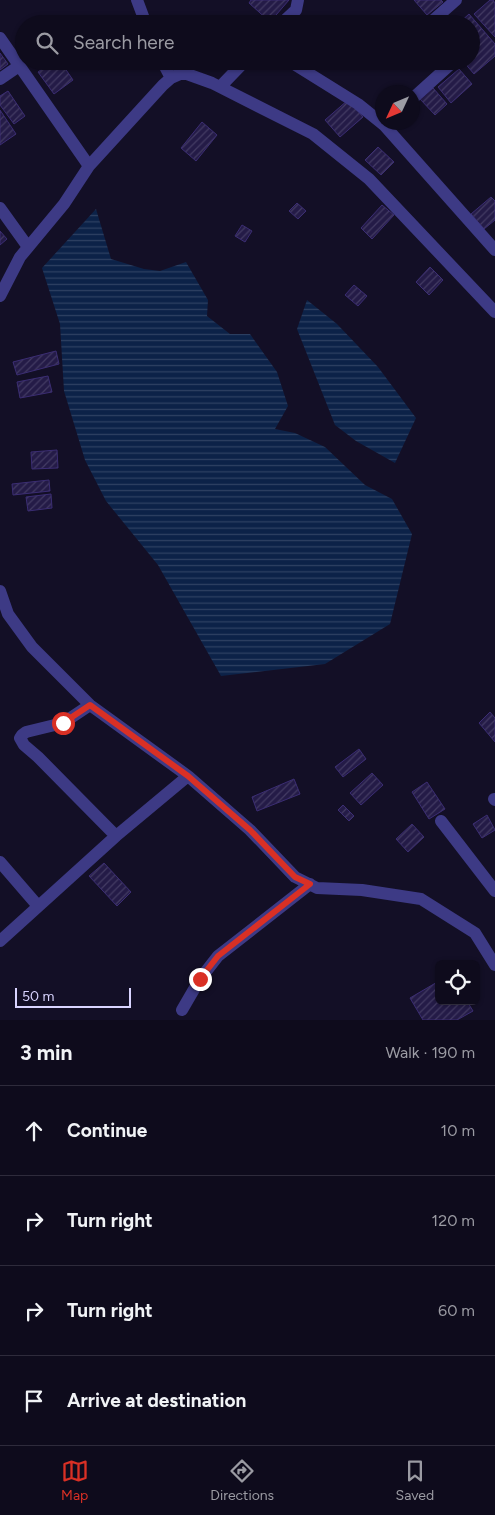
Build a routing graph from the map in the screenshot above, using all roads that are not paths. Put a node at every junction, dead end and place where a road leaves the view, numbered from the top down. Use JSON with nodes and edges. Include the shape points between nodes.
{"nodes":[{"id":1,"x":137,"y":0,"type":"edge"},
{"id":2,"x":298,"y":0,"type":"edge"},
{"id":3,"x":456,"y":0,"type":"edge"},
{"id":4,"x":143,"y":15,"type":"edge"},
{"id":5,"x":291,"y":15,"type":"edge"},
{"id":6,"x":439,"y":15,"type":"edge"},
{"id":7,"x":0,"y":38,"type":"edge"},
{"id":8,"x":15,"y":60,"type":"edge"},
{"id":9,"x":15,"y":69,"type":"edge"},
{"id":10,"x":22,"y":70,"type":"edge"},
{"id":11,"x":167,"y":70,"type":"edge"},
{"id":12,"x":236,"y":70,"type":"edge"},
{"id":13,"x":303,"y":70,"type":"edge"},
{"id":14,"x":444,"y":70,"type":"edge"},
{"id":15,"x":171,"y":78,"type":"junction"},
{"id":16,"x":0,"y":79,"type":"edge"},
{"id":17,"x":220,"y":87,"type":"junction"},
{"id":18,"x":420,"y":92,"type":"edge"},
{"id":19,"x":375,"y":116,"type":"edge"},
{"id":20,"x":391,"y":130,"type":"edge"},
{"id":21,"x":89,"y":166,"type":"junction"},
{"id":22,"x":0,"y":208,"type":"edge"},
{"id":23,"x":28,"y":247,"type":"junction"},
{"id":24,"x":495,"y":250,"type":"edge"},
{"id":25,"x":0,"y":296,"type":"edge"},
{"id":26,"x":495,"y":312,"type":"edge"},
{"id":27,"x":0,"y":592,"type":"edge"},
{"id":28,"x":90,"y":705,"type":"junction"},
{"id":29,"x":188,"y":776,"type":"junction"},
{"id":30,"x":440,"y":821,"type":"dead end"},
{"id":31,"x":116,"y":836,"type":"junction"},
{"id":32,"x":0,"y":862,"type":"edge"},
{"id":33,"x":310,"y":884,"type":"junction"},
{"id":34,"x":495,"y":891,"type":"edge"},
{"id":35,"x":38,"y":906,"type":"junction"},
{"id":36,"x":0,"y":941,"type":"edge"},
{"id":37,"x":495,"y":965,"type":"edge"},
{"id":38,"x":182,"y":1010,"type":"dead end"}],
"edges":[{"from":1,"to":4,"type":"street"},
{"from":2,"to":5,"type":"street","via":[[296,10]]},
{"from":3,"to":6,"type":"street"},
{"from":7,"to":8,"type":"street"},
{"from":9,"to":16,"type":"street"},
{"from":10,"to":21,"type":"street"},
{"from":11,"to":15,"type":"street"},
{"from":12,"to":17,"type":"street"},
{"from":13,"to":19,"type":"street"},
{"from":14,"to":18,"type":"street"},
{"from":15,"to":17,"type":"street","via":[[187,74]]},
{"from":15,"to":21,"type":"street"},
{"from":17,"to":26,"type":"street","via":[[314,134],[369,180]]},
{"from":20,"to":24,"type":"street"},
{"from":21,"to":23,"type":"street","via":[[64,204]]},
{"from":22,"to":23,"type":"street"},
{"from":23,"to":25,"type":"street"},
{"from":27,"to":28,"type":"street","via":[[8,614],[32,647]]},
{"from":28,"to":29,"type":"street"},
{"from":28,"to":31,"type":"street","via":[[63,723],[26,732],[20,738]]},
{"from":29,"to":31,"type":"street"},
{"from":29,"to":33,"type":"street","via":[[250,830],[295,877]]},
{"from":30,"to":34,"type":"street"},
{"from":31,"to":35,"type":"street"},
{"from":32,"to":35,"type":"street"},
{"from":33,"to":37,"type":"street","via":[[317,888],[362,890],[421,899],[475,934]]},
{"from":33,"to":38,"type":"street","via":[[218,956]]},
{"from":35,"to":36,"type":"street"}]}
